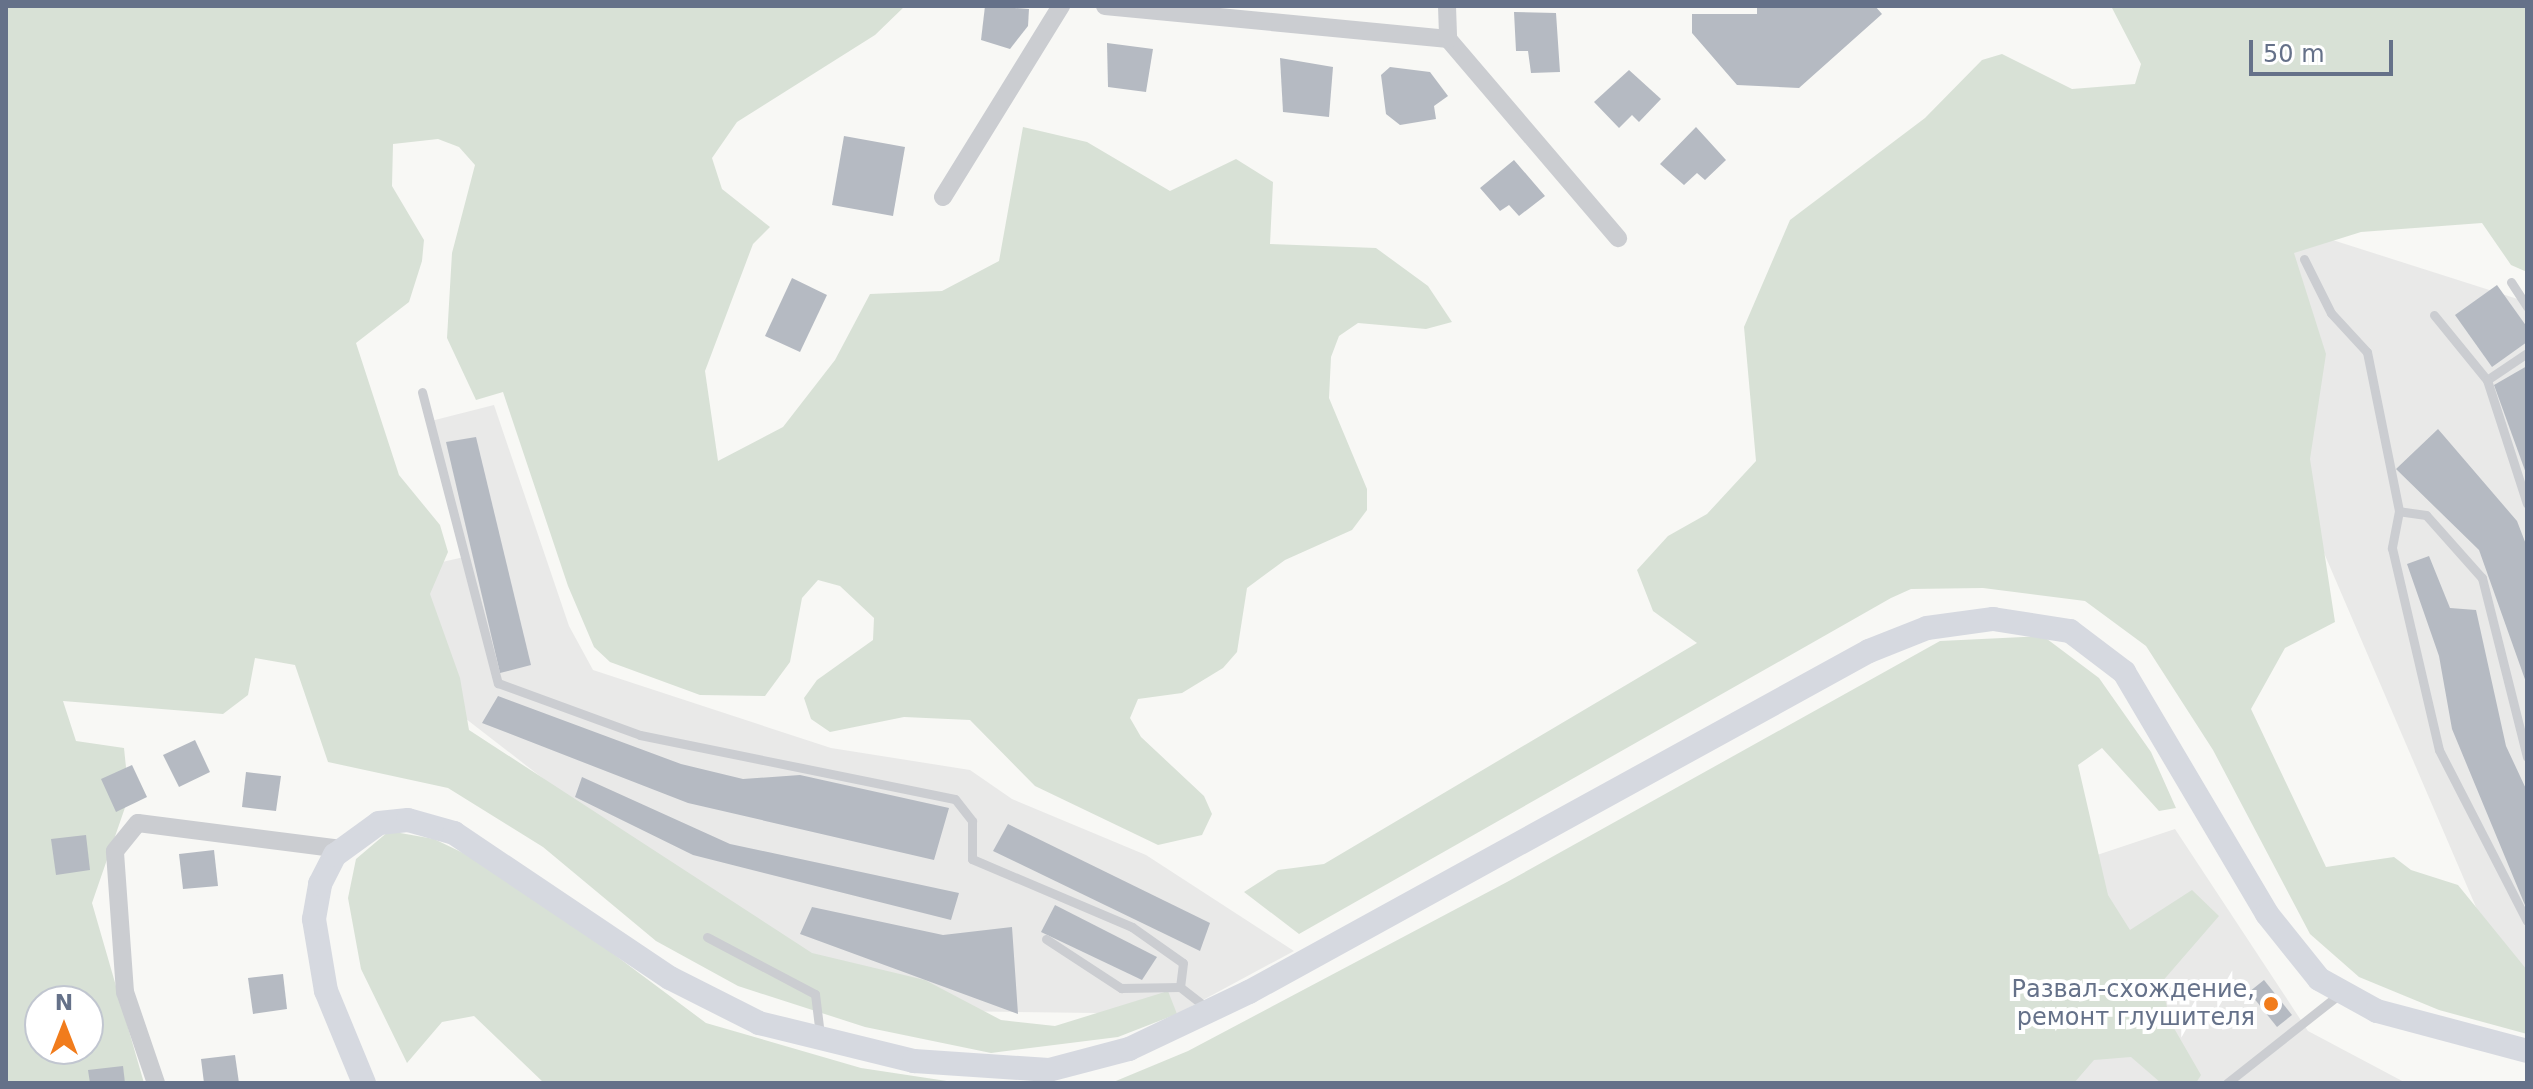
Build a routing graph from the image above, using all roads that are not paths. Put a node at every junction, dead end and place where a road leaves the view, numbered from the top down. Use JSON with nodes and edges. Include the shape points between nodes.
{"nodes":[{"id":1,"x":1061,"y":6,"type":"edge"},
{"id":2,"x":1105,"y":6,"type":"edge"},
{"id":3,"x":1447,"y":6,"type":"edge"},
{"id":4,"x":1448,"y":39,"type":"junction"},
{"id":5,"x":943,"y":197,"type":"dead end"},
{"id":6,"x":1618,"y":238,"type":"dead end"},
{"id":7,"x":2304,"y":259,"type":"dead end"},
{"id":8,"x":2511,"y":282,"type":"dead end"},
{"id":9,"x":2527,"y":307,"type":"edge"},
{"id":10,"x":2434,"y":315,"type":"dead end"},
{"id":11,"x":2527,"y":353,"type":"edge"},
{"id":12,"x":2487,"y":380,"type":"junction"},
{"id":13,"x":422,"y":392,"type":"dead end"},
{"id":14,"x":2527,"y":504,"type":"edge"},
{"id":15,"x":2399,"y":511,"type":"junction"},
{"id":16,"x":2527,"y":757,"type":"edge"},
{"id":17,"x":343,"y":846,"type":"junction"},
{"id":18,"x":2527,"y":921,"type":"edge"},
{"id":19,"x":707,"y":937,"type":"dead end"},
{"id":20,"x":1046,"y":939,"type":"dead end"},
{"id":21,"x":1180,"y":987,"type":"junction"},
{"id":22,"x":2341,"y":993,"type":"junction"},
{"id":23,"x":1211,"y":1011,"type":"junction"},
{"id":24,"x":821,"y":1042,"type":"junction"},
{"id":25,"x":2527,"y":1051,"type":"edge"},
{"id":26,"x":156,"y":1083,"type":"edge"},
{"id":27,"x":364,"y":1083,"type":"edge"},
{"id":28,"x":2227,"y":1083,"type":"edge"}],
"edges":[{"from":1,"to":5,"type":"street"},
{"from":2,"to":4,"type":"street"},
{"from":3,"to":4,"type":"street"},
{"from":4,"to":6,"type":"street"},
{"from":7,"to":15,"type":"lane","via":[[2331,313],[2367,352]]},
{"from":8,"to":9,"type":"lane"},
{"from":10,"to":12,"type":"lane"},
{"from":11,"to":12,"type":"lane"},
{"from":12,"to":14,"type":"lane"},
{"from":13,"to":21,"type":"lane","via":[[498,683],[640,735],[955,799],[972,821],[972,859],[1132,927],[1183,963]]},
{"from":15,"to":16,"type":"lane","via":[[2426,515],[2482,578]]},
{"from":15,"to":18,"type":"lane","via":[[2392,548],[2439,750]]},
{"from":17,"to":24,"type":"main road","via":[[394,820],[446,830],[697,995]]},
{"from":17,"to":26,"type":"street","via":[[138,823],[115,851],[125,992]]},
{"from":17,"to":27,"type":"main road","via":[[320,884],[316,948]]},
{"from":19,"to":24,"type":"lane","via":[[815,994]]},
{"from":20,"to":21,"type":"lane","via":[[1121,988]]},
{"from":21,"to":23,"type":"lane"},
{"from":22,"to":23,"type":"main road","via":[[2295,955],[2139,690],[2109,655],[2070,631],[1993,619],[1927,628],[1869,651],[1436,895]]},
{"from":22,"to":25,"type":"main road","via":[[2399,1018]]},
{"from":22,"to":28,"type":"lane"},
{"from":23,"to":24,"type":"main road","via":[[1119,1052],[1040,1071],[945,1066]]}]}
